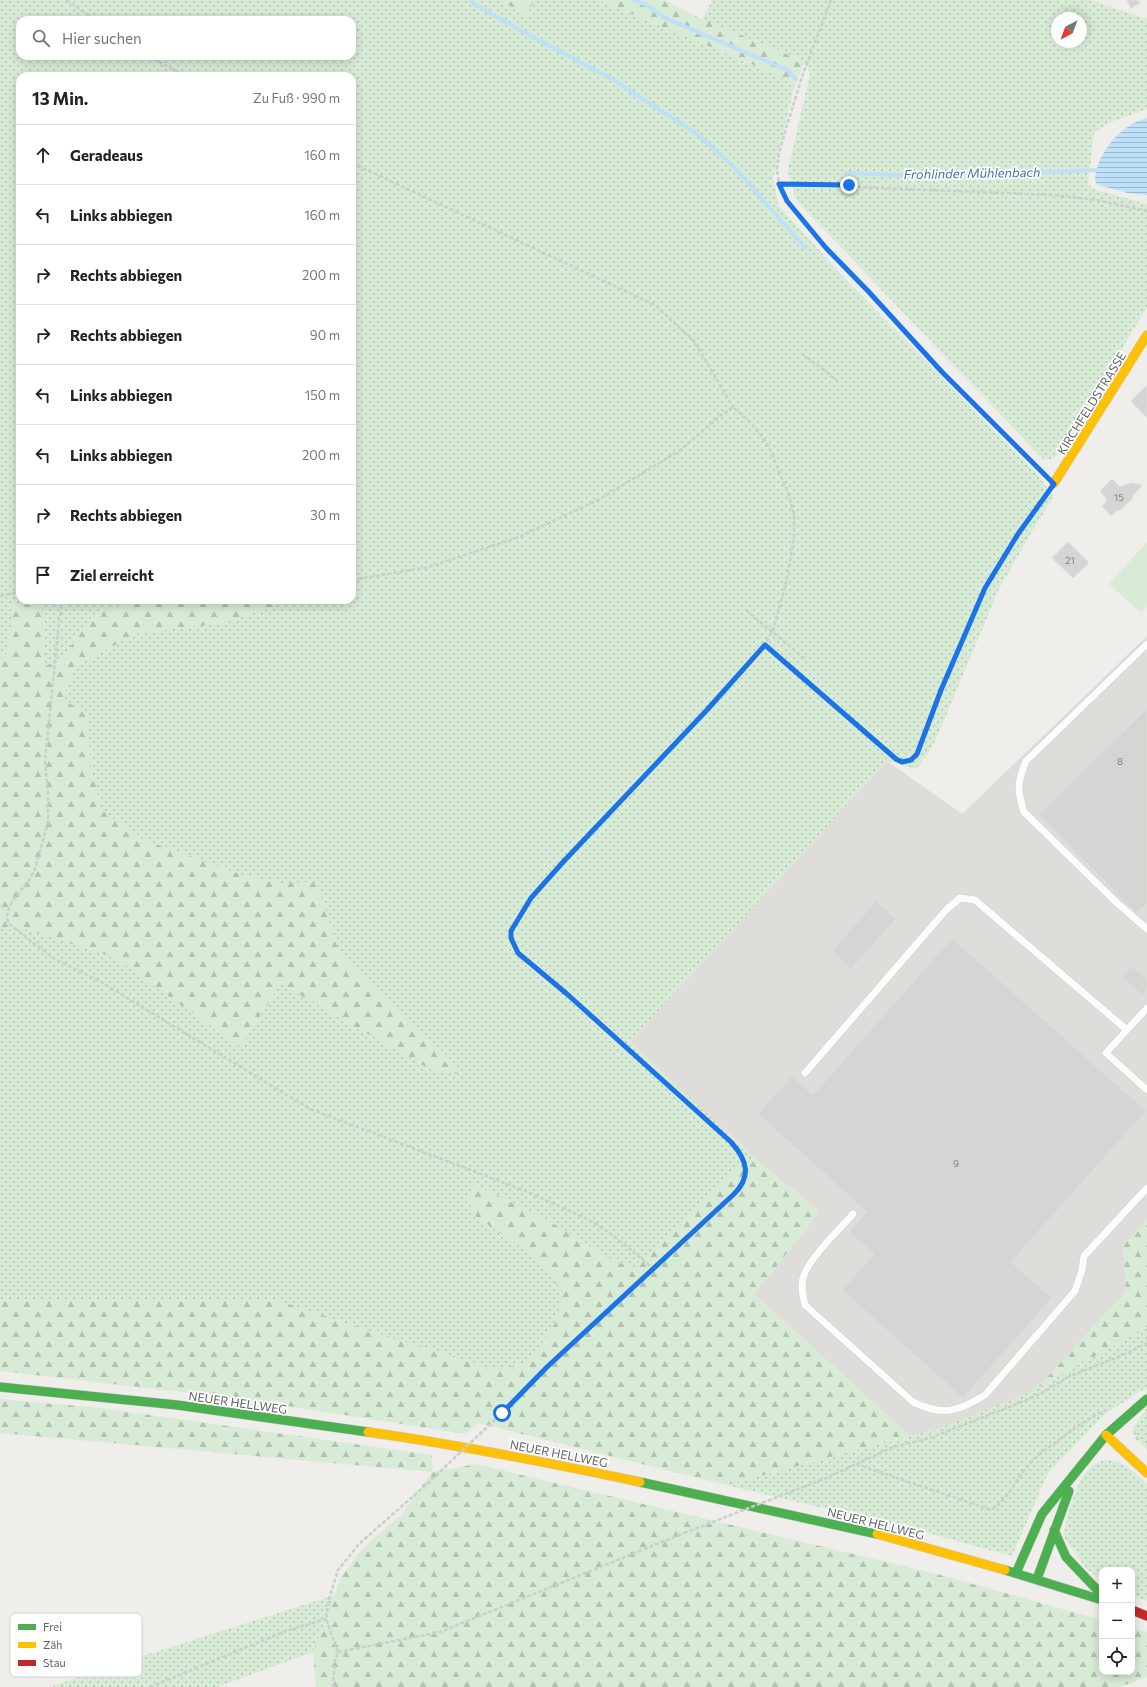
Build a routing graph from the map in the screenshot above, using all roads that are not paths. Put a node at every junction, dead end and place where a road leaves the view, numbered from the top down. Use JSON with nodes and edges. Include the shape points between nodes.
{"nodes":[{"id":1,"x":1147,"y":335,"type":"edge"},
{"id":2,"x":1054,"y":484,"type":"road end"},
{"id":3,"x":1147,"y":644,"type":"edge"},
{"id":4,"x":1147,"y":929,"type":"edge"},
{"id":5,"x":1147,"y":1008,"type":"edge"},
{"id":6,"x":1127,"y":1030,"type":"junction"},
{"id":7,"x":805,"y":1073,"type":"dead end"},
{"id":8,"x":1147,"y":1090,"type":"edge"},
{"id":9,"x":1147,"y":1188,"type":"edge"},
{"id":10,"x":853,"y":1214,"type":"dead end"},
{"id":11,"x":0,"y":1387,"type":"edge"},
{"id":12,"x":1147,"y":1399,"type":"edge"},
{"id":13,"x":1106,"y":1435,"type":"junction"},
{"id":14,"x":1079,"y":1467,"type":"junction"},
{"id":15,"x":1147,"y":1473,"type":"edge"},
{"id":16,"x":1054,"y":1530,"type":"junction"},
{"id":17,"x":1016,"y":1572,"type":"junction"},
{"id":18,"x":1036,"y":1579,"type":"junction"},
{"id":19,"x":1099,"y":1592,"type":"edge"},
{"id":20,"x":1099,"y":1599,"type":"edge"},
{"id":21,"x":1135,"y":1611,"type":"edge"},
{"id":22,"x":1147,"y":1616,"type":"edge"}],
"edges":[{"from":1,"to":2,"type":"main road","name":"KIRCHFELDSTRASSE"},
{"from":3,"to":4,"type":"lane","via":[[1026,762],[1019,777],[1018,794],[1024,812]]},
{"from":5,"to":6,"type":"lane"},
{"from":6,"to":7,"type":"lane","via":[[975,900],[960,898],[946,910]]},
{"from":6,"to":8,"type":"lane","via":[[1106,1053]]},
{"from":9,"to":10,"type":"lane","via":[[1084,1256],[1075,1291],[985,1394],[967,1406],[952,1411],[936,1411],[913,1402],[805,1305],[802,1292],[804,1275],[814,1258]]},
{"from":11,"to":17,"type":"main road","name":"NEUER HELLWEG","via":[[177,1405],[438,1442],[745,1504],[894,1538]]},
{"from":12,"to":13,"type":"main road"},
{"from":13,"to":14,"type":"main road"},
{"from":13,"to":15,"type":"main road"},
{"from":14,"to":16,"type":"main road"},
{"from":14,"to":17,"type":"main road","via":[[1042,1514]]},
{"from":16,"to":18,"type":"main road"},
{"from":16,"to":19,"type":"main road","via":[[1066,1557]]},
{"from":17,"to":18,"type":"main road","name":"NEUER HELLWEG"},
{"from":18,"to":20,"type":"main road","name":"NEUER HELLWEG"},
{"from":21,"to":22,"type":"main road"}]}
